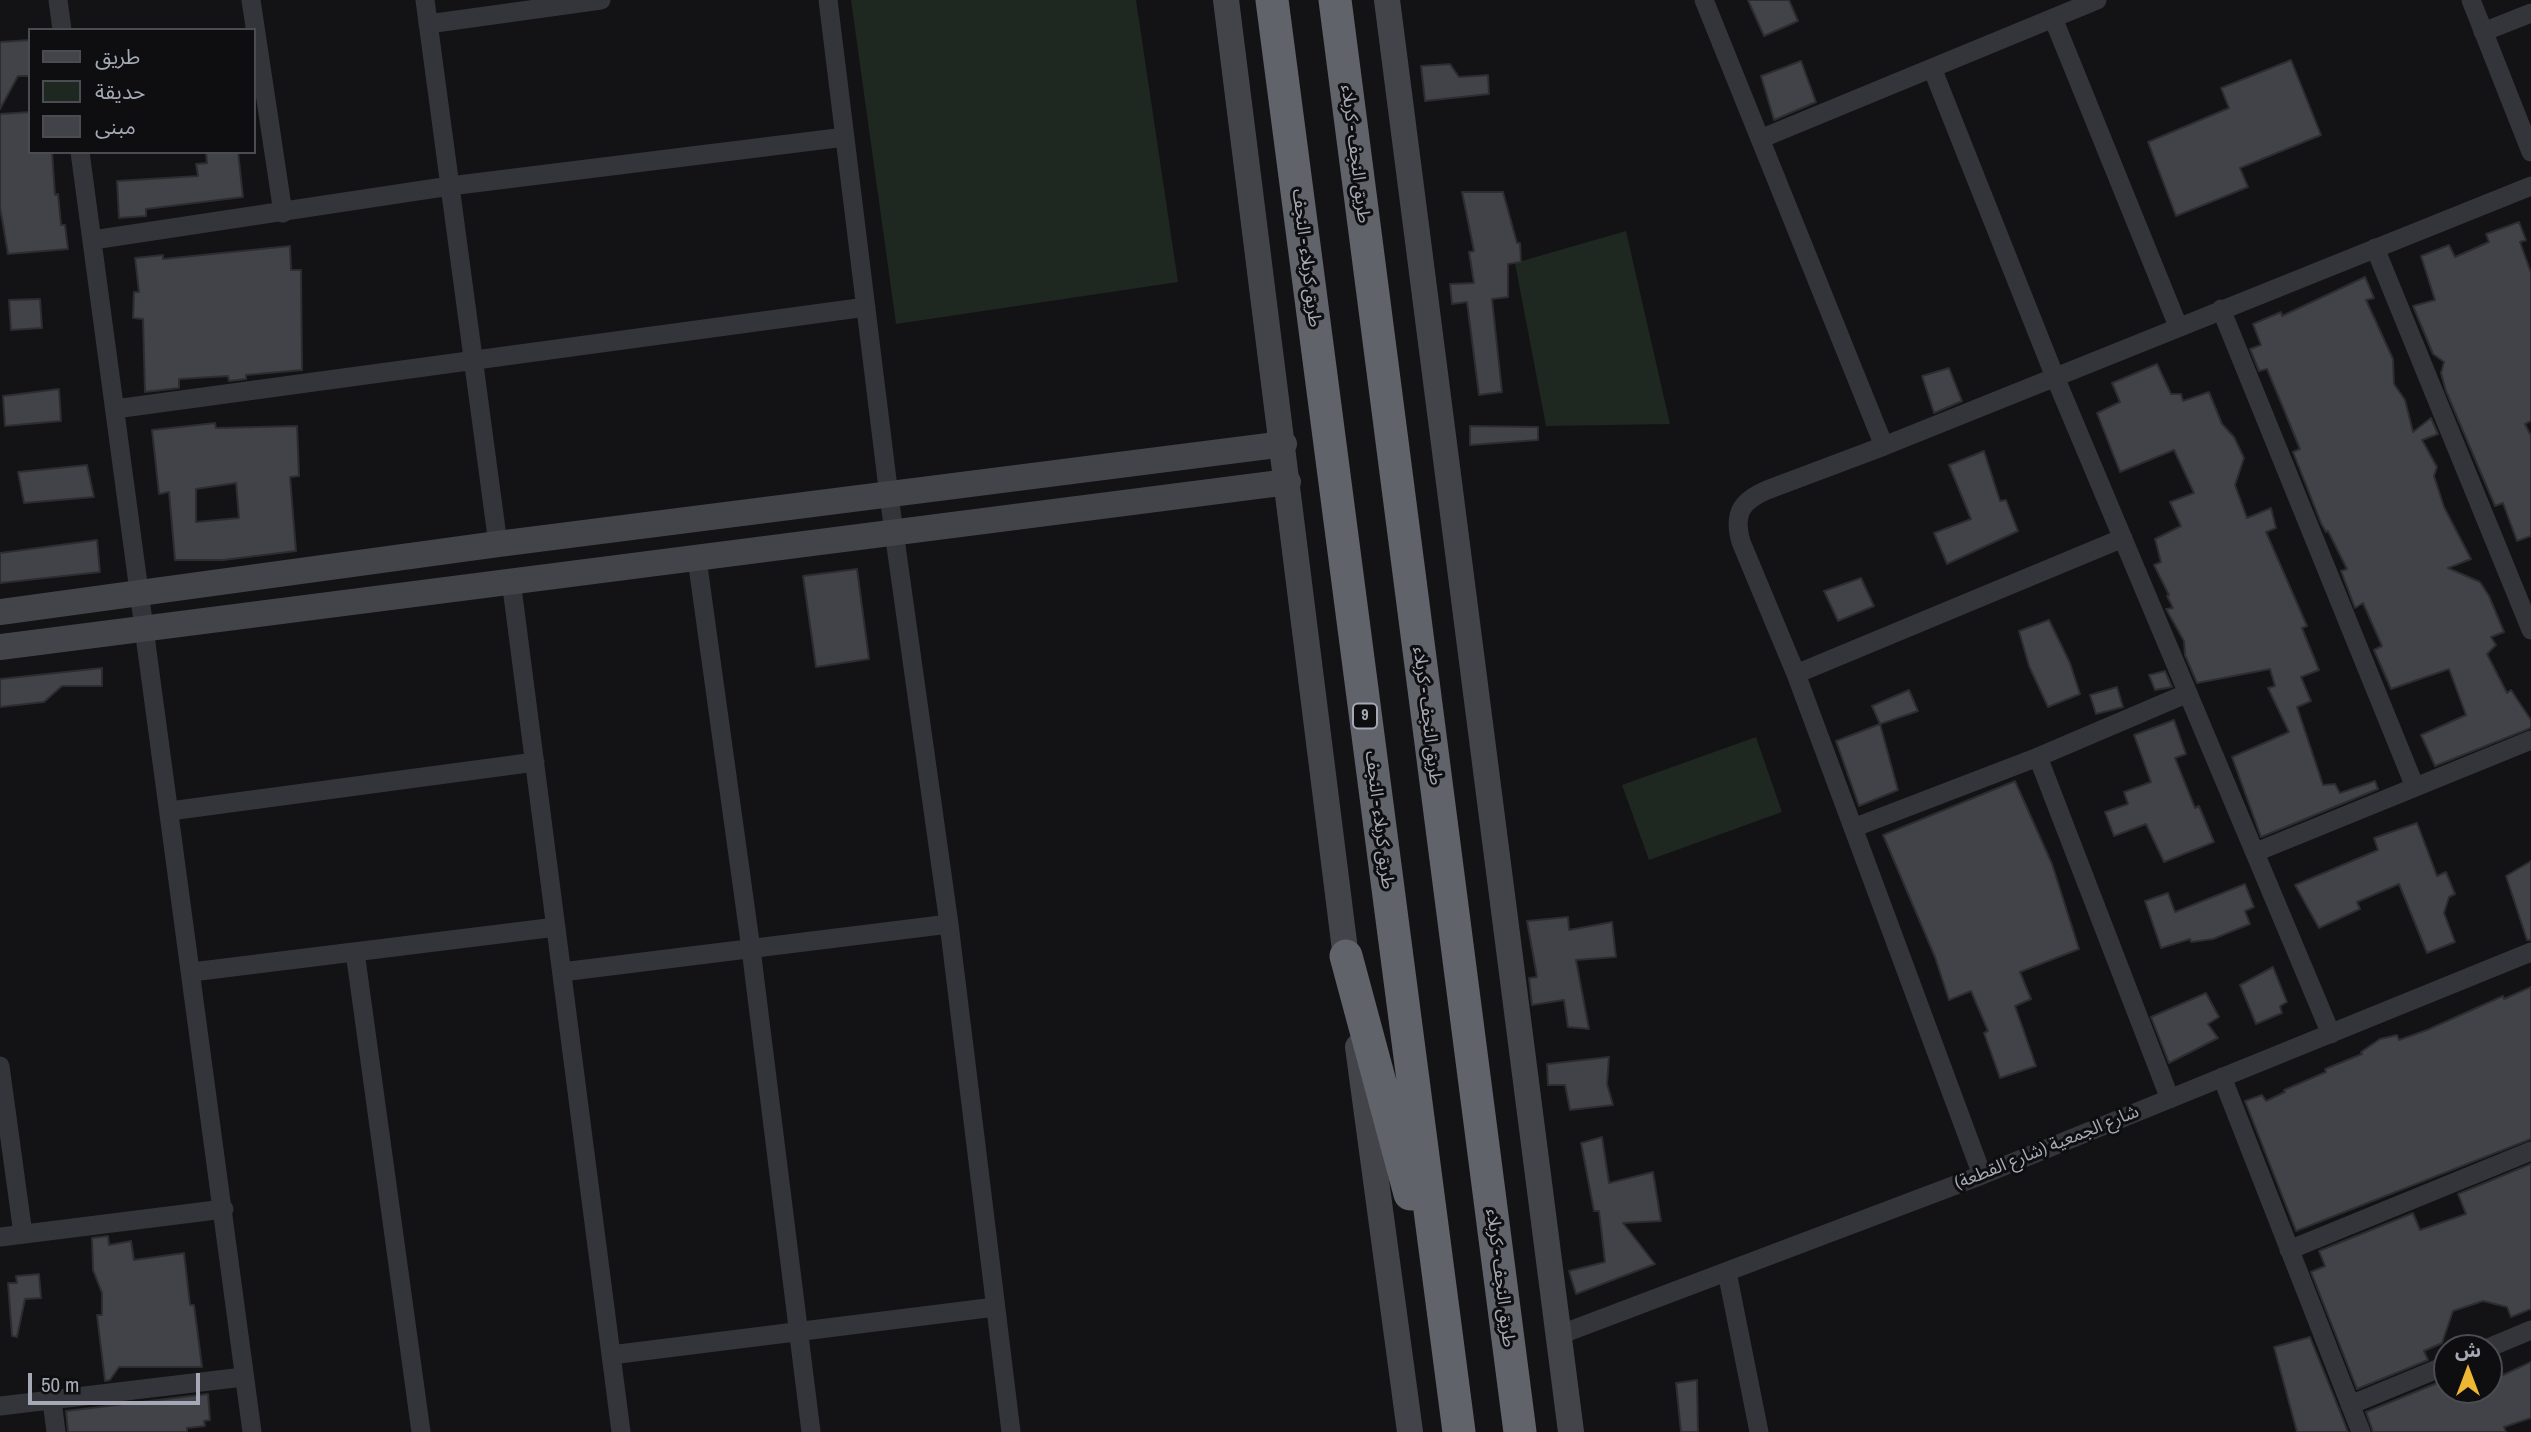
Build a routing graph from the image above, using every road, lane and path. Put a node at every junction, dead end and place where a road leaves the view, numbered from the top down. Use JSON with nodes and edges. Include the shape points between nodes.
{"nodes":[{"id":1,"x":58,"y":0,"type":"edge"},
{"id":2,"x":251,"y":0,"type":"edge"},
{"id":3,"x":425,"y":0,"type":"edge"},
{"id":4,"x":601,"y":0,"type":"edge"},
{"id":5,"x":828,"y":0,"type":"edge"},
{"id":6,"x":1226,"y":0,"type":"edge"},
{"id":7,"x":1272,"y":0,"type":"edge"},
{"id":8,"x":1335,"y":0,"type":"edge"},
{"id":9,"x":1387,"y":0,"type":"edge"},
{"id":10,"x":1704,"y":0,"type":"edge"},
{"id":11,"x":2471,"y":0,"type":"edge"},
{"id":12,"x":2086,"y":2,"type":"edge"},
{"id":13,"x":2531,"y":13,"type":"edge"},
{"id":14,"x":2053,"y":18,"type":"junction"},
{"id":15,"x":428,"y":24,"type":"junction"},
{"id":16,"x":62,"y":28,"type":"edge"},
{"id":17,"x":255,"y":28,"type":"edge"},
{"id":18,"x":2483,"y":32,"type":"junction"},
{"id":19,"x":256,"y":33,"type":"edge"},
{"id":20,"x":1932,"y":68,"type":"junction"},
{"id":21,"x":845,"y":137,"type":"junction"},
{"id":22,"x":1760,"y":139,"type":"junction"},
{"id":23,"x":2531,"y":152,"type":"edge"},
{"id":24,"x":80,"y":154,"type":"edge"},
{"id":25,"x":450,"y":186,"type":"junction"},
{"id":26,"x":2531,"y":186,"type":"edge"},
{"id":27,"x":283,"y":213,"type":"junction"},
{"id":28,"x":93,"y":240,"type":"junction"},
{"id":29,"x":2375,"y":248,"type":"junction"},
{"id":30,"x":866,"y":307,"type":"junction"},
{"id":31,"x":2221,"y":309,"type":"junction"},
{"id":32,"x":2178,"y":326,"type":"junction"},
{"id":33,"x":473,"y":358,"type":"junction"},
{"id":34,"x":2055,"y":377,"type":"junction"},
{"id":35,"x":115,"y":409,"type":"junction"},
{"id":36,"x":1284,"y":444,"type":"junction"},
{"id":37,"x":1884,"y":446,"type":"junction"},
{"id":38,"x":1288,"y":482,"type":"junction"},
{"id":39,"x":890,"y":496,"type":"junction"},
{"id":40,"x":840,"y":502,"type":"junction"},
{"id":41,"x":894,"y":531,"type":"junction"},
{"id":42,"x":2123,"y":538,"type":"junction"},
{"id":43,"x":840,"y":539,"type":"junction"},
{"id":44,"x":498,"y":544,"type":"junction"},
{"id":45,"x":697,"y":559,"type":"junction"},
{"id":46,"x":511,"y":580,"type":"junction"},
{"id":47,"x":178,"y":589,"type":"junction"},
{"id":48,"x":141,"y":594,"type":"junction"},
{"id":49,"x":102,"y":598,"type":"junction"},
{"id":50,"x":0,"y":612,"type":"edge"},
{"id":51,"x":184,"y":623,"type":"junction"},
{"id":52,"x":145,"y":628,"type":"junction"},
{"id":53,"x":2531,"y":630,"type":"edge"},
{"id":54,"x":106,"y":634,"type":"junction"},
{"id":55,"x":0,"y":648,"type":"edge"},
{"id":56,"x":1796,"y":674,"type":"junction"},
{"id":57,"x":2188,"y":693,"type":"junction"},
{"id":58,"x":2531,"y":740,"type":"edge"},
{"id":59,"x":2038,"y":757,"type":"junction"},
{"id":60,"x":535,"y":762,"type":"junction"},
{"id":61,"x":2415,"y":787,"type":"junction"},
{"id":62,"x":170,"y":811,"type":"junction"},
{"id":63,"x":1853,"y":828,"type":"junction"},
{"id":64,"x":2256,"y":852,"type":"junction"},
{"id":65,"x":949,"y":924,"type":"junction"},
{"id":66,"x":556,"y":927,"type":"junction"},
{"id":67,"x":751,"y":949,"type":"junction"},
{"id":68,"x":355,"y":952,"type":"junction"},
{"id":69,"x":2531,"y":953,"type":"edge"},
{"id":70,"x":1346,"y":956,"type":"junction"},
{"id":71,"x":192,"y":972,"type":"junction"},
{"id":72,"x":562,"y":972,"type":"junction"},
{"id":73,"x":2331,"y":1034,"type":"junction"},
{"id":74,"x":0,"y":1066,"type":"edge"},
{"id":75,"x":2222,"y":1077,"type":"junction"},
{"id":76,"x":2170,"y":1099,"type":"junction"},
{"id":77,"x":2531,"y":1151,"type":"edge"},
{"id":78,"x":1982,"y":1175,"type":"junction"},
{"id":79,"x":224,"y":1209,"type":"junction"},
{"id":80,"x":23,"y":1234,"type":"junction"},
{"id":81,"x":0,"y":1237,"type":"edge"},
{"id":82,"x":2290,"y":1250,"type":"junction"},
{"id":83,"x":1727,"y":1272,"type":"junction"},
{"id":84,"x":995,"y":1307,"type":"junction"},
{"id":85,"x":1443,"y":1315,"type":"junction"},
{"id":86,"x":2531,"y":1330,"type":"edge"},
{"id":87,"x":799,"y":1332,"type":"junction"},
{"id":88,"x":1559,"y":1335,"type":"junction"},
{"id":89,"x":2503,"y":1342,"type":"edge"},
{"id":90,"x":611,"y":1355,"type":"junction"},
{"id":91,"x":2433,"y":1371,"type":"edge"},
{"id":92,"x":243,"y":1377,"type":"junction"},
{"id":93,"x":52,"y":1401,"type":"junction"},
{"id":94,"x":2350,"y":1405,"type":"junction"},
{"id":95,"x":0,"y":1406,"type":"edge"},
{"id":96,"x":56,"y":1432,"type":"edge"},
{"id":97,"x":252,"y":1432,"type":"edge"},
{"id":98,"x":421,"y":1432,"type":"edge"},
{"id":99,"x":621,"y":1432,"type":"edge"},
{"id":100,"x":811,"y":1432,"type":"edge"},
{"id":101,"x":1011,"y":1432,"type":"edge"},
{"id":102,"x":1410,"y":1432,"type":"edge"},
{"id":103,"x":1459,"y":1432,"type":"edge"},
{"id":104,"x":1520,"y":1432,"type":"edge"},
{"id":105,"x":1571,"y":1432,"type":"edge"},
{"id":106,"x":1759,"y":1432,"type":"edge"},
{"id":107,"x":2361,"y":1432,"type":"edge"}],
"edges":[{"from":1,"to":16,"type":"street"},
{"from":2,"to":17,"type":"street"},
{"from":3,"to":15,"type":"street"},
{"from":4,"to":15,"type":"street"},
{"from":5,"to":21,"type":"street"},
{"from":6,"to":36,"type":"main road"},
{"from":7,"to":85,"type":"highway","name":"طريق کربلاء - النجف","number":"9"},
{"from":8,"to":104,"type":"highway","name":"طريق النجف - کربلاء"},
{"from":9,"to":88,"type":"main road"},
{"from":10,"to":22,"type":"street"},
{"from":11,"to":18,"type":"street"},
{"from":12,"to":14,"type":"street"},
{"from":13,"to":18,"type":"street"},
{"from":14,"to":20,"type":"street"},
{"from":14,"to":32,"type":"street"},
{"from":15,"to":25,"type":"street"},
{"from":18,"to":23,"type":"street"},
{"from":19,"to":27,"type":"street"},
{"from":20,"to":22,"type":"street"},
{"from":20,"to":34,"type":"street"},
{"from":21,"to":25,"type":"street"},
{"from":21,"to":30,"type":"street"},
{"from":22,"to":37,"type":"street"},
{"from":24,"to":28,"type":"street"},
{"from":25,"to":27,"type":"street"},
{"from":25,"to":33,"type":"street"},
{"from":26,"to":29,"type":"street"},
{"from":27,"to":28,"type":"street"},
{"from":28,"to":35,"type":"street"},
{"from":29,"to":31,"type":"street"},
{"from":29,"to":53,"type":"street"},
{"from":30,"to":33,"type":"street"},
{"from":30,"to":39,"type":"street"},
{"from":31,"to":32,"type":"street"},
{"from":31,"to":61,"type":"street"},
{"from":32,"to":34,"type":"street"},
{"from":33,"to":35,"type":"street"},
{"from":33,"to":44,"type":"street"},
{"from":34,"to":37,"type":"street"},
{"from":34,"to":42,"type":"street"},
{"from":35,"to":48,"type":"street"},
{"from":36,"to":38,"type":"main road"},
{"from":36,"to":39,"type":"main road"},
{"from":37,"to":56,"type":"street","via":[[1749,497],[1739,508],[1741,542]]},
{"from":38,"to":41,"type":"main road"},
{"from":38,"to":70,"type":"main road"},
{"from":39,"to":40,"type":"main road"},
{"from":39,"to":41,"type":"street"},
{"from":40,"to":43,"type":"main road","via":[[848,519]]},
{"from":40,"to":44,"type":"main road"},
{"from":41,"to":43,"type":"main road"},
{"from":41,"to":65,"type":"street"},
{"from":42,"to":56,"type":"street"},
{"from":42,"to":57,"type":"street"},
{"from":43,"to":45,"type":"main road"},
{"from":44,"to":47,"type":"main road"},
{"from":45,"to":46,"type":"main road"},
{"from":45,"to":67,"type":"street"},
{"from":46,"to":51,"type":"main road"},
{"from":46,"to":60,"type":"street"},
{"from":47,"to":48,"type":"main road"},
{"from":47,"to":51,"type":"main road","via":[[174,607]]},
{"from":48,"to":49,"type":"main road"},
{"from":48,"to":52,"type":"street"},
{"from":49,"to":50,"type":"main road"},
{"from":49,"to":54,"type":"main road","via":[[112,616]]},
{"from":51,"to":52,"type":"main road"},
{"from":52,"to":54,"type":"main road"},
{"from":52,"to":62,"type":"street"},
{"from":54,"to":55,"type":"main road"},
{"from":56,"to":63,"type":"street"},
{"from":57,"to":59,"type":"street"},
{"from":57,"to":64,"type":"street"},
{"from":58,"to":61,"type":"street"},
{"from":59,"to":63,"type":"street"},
{"from":59,"to":76,"type":"street"},
{"from":60,"to":62,"type":"street"},
{"from":60,"to":66,"type":"street"},
{"from":61,"to":64,"type":"street"},
{"from":62,"to":71,"type":"street"},
{"from":63,"to":78,"type":"street"},
{"from":64,"to":73,"type":"street"},
{"from":65,"to":67,"type":"street"},
{"from":65,"to":84,"type":"street"},
{"from":66,"to":68,"type":"street"},
{"from":66,"to":72,"type":"street"},
{"from":67,"to":72,"type":"street"},
{"from":67,"to":87,"type":"street"},
{"from":68,"to":71,"type":"street"},
{"from":68,"to":98,"type":"street"},
{"from":69,"to":73,"type":"street","name":"شارع الجمعية (شارع القطعة)"},
{"from":70,"to":85,"type":"highway"},
{"from":70,"to":102,"type":"main road"},
{"from":71,"to":79,"type":"street"},
{"from":72,"to":90,"type":"street"},
{"from":73,"to":75,"type":"street","name":"شارع الجمعية (شارع القطعة)"},
{"from":74,"to":80,"type":"street"},
{"from":75,"to":76,"type":"street","name":"شارع الجمعية (شارع القطعة)"},
{"from":75,"to":82,"type":"street"},
{"from":76,"to":78,"type":"street","name":"شارع الجمعية (شارع القطعة)"},
{"from":77,"to":82,"type":"street"},
{"from":78,"to":83,"type":"street","name":"شارع الجمعية (شارع القطعة)"},
{"from":79,"to":80,"type":"street"},
{"from":79,"to":92,"type":"street"},
{"from":80,"to":81,"type":"street"},
{"from":82,"to":94,"type":"street"},
{"from":83,"to":88,"type":"street","name":"شارع الجمعية (شارع القطعة)"},
{"from":83,"to":106,"type":"street"},
{"from":84,"to":87,"type":"street"},
{"from":84,"to":101,"type":"street"},
{"from":85,"to":103,"type":"highway","name":"طريق کربلاء - النجف","number":"9"},
{"from":86,"to":89,"type":"street"},
{"from":87,"to":90,"type":"street"},
{"from":87,"to":100,"type":"street"},
{"from":88,"to":105,"type":"main road"},
{"from":90,"to":99,"type":"street"},
{"from":91,"to":94,"type":"street"},
{"from":92,"to":93,"type":"street"},
{"from":92,"to":97,"type":"street"},
{"from":93,"to":95,"type":"street"},
{"from":93,"to":96,"type":"street"},
{"from":94,"to":107,"type":"street"}]}
